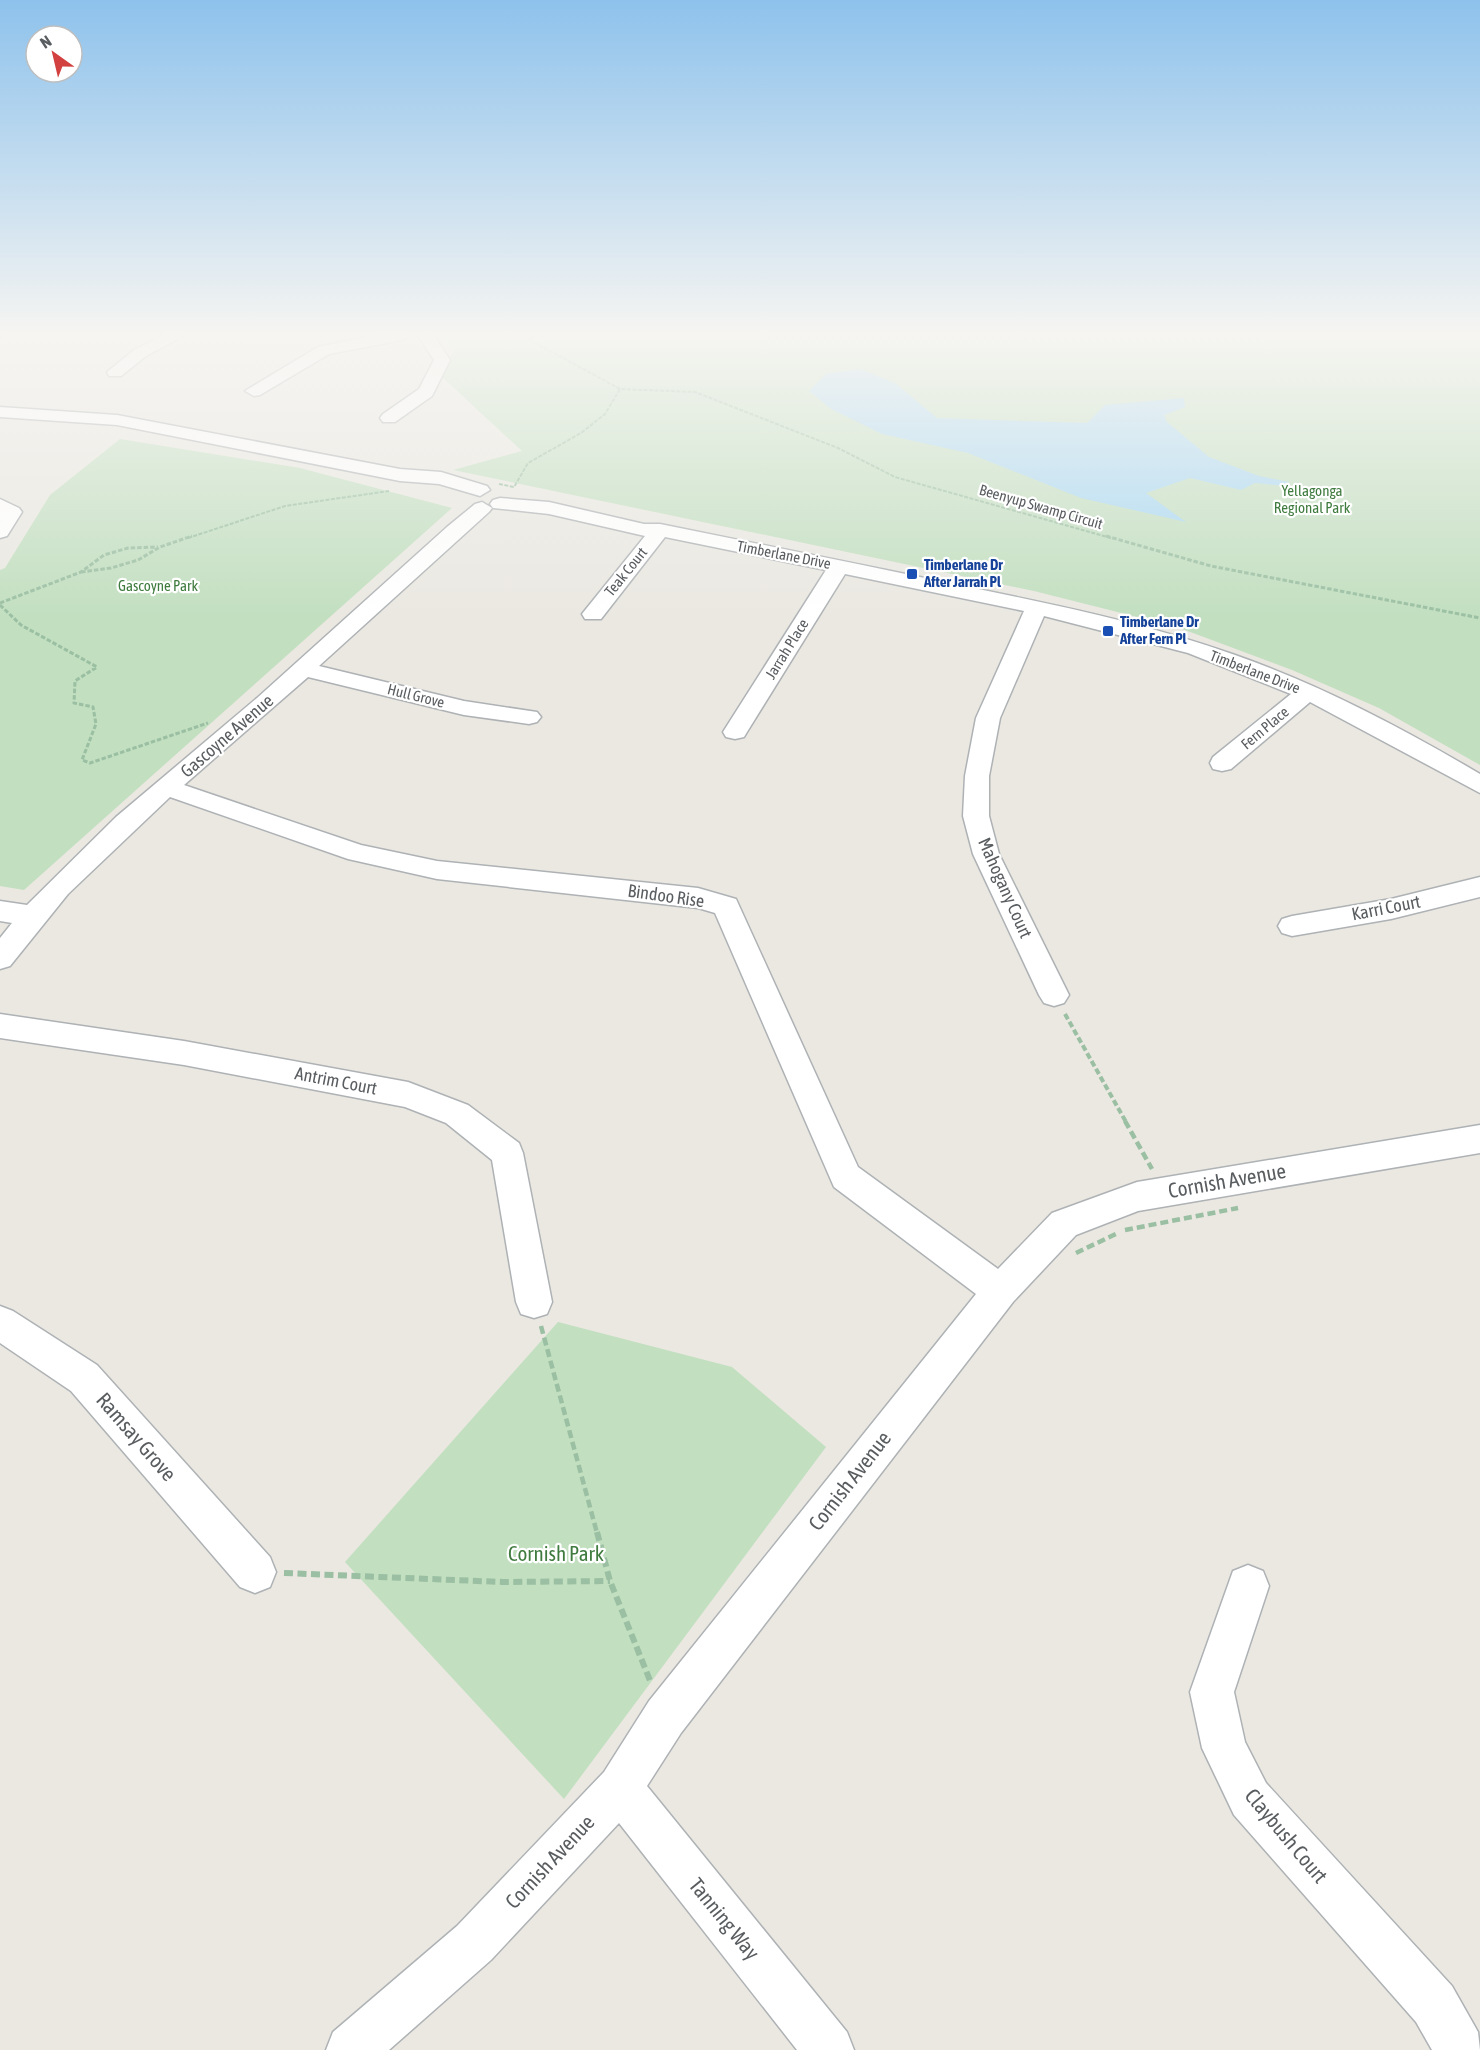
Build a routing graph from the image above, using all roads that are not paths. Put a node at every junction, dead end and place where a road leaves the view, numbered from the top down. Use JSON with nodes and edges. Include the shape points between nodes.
{"nodes":[{"id":1,"x":152,"y":428,"type":"edge"},
{"id":2,"x":485,"y":501,"type":"junction"},
{"id":3,"x":0,"y":505,"type":"edge"},
{"id":4,"x":660,"y":530,"type":"junction"},
{"id":5,"x":0,"y":532,"type":"edge"},
{"id":6,"x":840,"y":566,"type":"junction"},
{"id":7,"x":1037,"y":607,"type":"junction"},
{"id":8,"x":592,"y":614,"type":"dead end"},
{"id":9,"x":304,"y":669,"type":"junction"},
{"id":10,"x":1308,"y":692,"type":"junction"},
{"id":11,"x":529,"y":717,"type":"dead end"},
{"id":12,"x":735,"y":732,"type":"dead end"},
{"id":13,"x":1222,"y":763,"type":"dead end"},
{"id":14,"x":1480,"y":785,"type":"edge"},
{"id":15,"x":168,"y":788,"type":"junction"},
{"id":16,"x":1480,"y":887,"type":"edge"},
{"id":17,"x":0,"y":911,"type":"edge"},
{"id":18,"x":30,"y":916,"type":"junction"},
{"id":19,"x":1292,"y":926,"type":"dead end"},
{"id":20,"x":0,"y":958,"type":"edge"},
{"id":21,"x":1054,"y":995,"type":"road end"},
{"id":22,"x":0,"y":1026,"type":"edge"},
{"id":23,"x":1480,"y":1139,"type":"edge"},
{"id":24,"x":1000,"y":1291,"type":"junction"},
{"id":25,"x":534,"y":1302,"type":"road end"},
{"id":26,"x":0,"y":1323,"type":"edge"},
{"id":27,"x":255,"y":1572,"type":"road end"},
{"id":28,"x":1248,"y":1586,"type":"dead end"},
{"id":29,"x":620,"y":1788,"type":"junction"},
{"id":30,"x":351,"y":2050,"type":"edge"},
{"id":31,"x":829,"y":2050,"type":"edge"},
{"id":32,"x":1460,"y":2050,"type":"edge"}],
"edges":[{"from":1,"to":2,"type":"street","name":"Timberlane Drive","via":[[396,482],[411,481]]},
{"from":2,"to":4,"type":"street","name":"Timberlane Drive","via":[[549,508],[644,530]]},
{"from":2,"to":9,"type":"street","name":"Gascoyne Avenue"},
{"from":3,"to":5,"type":"street","via":[[12,512]]},
{"from":4,"to":6,"type":"street","name":"Timberlane Drive"},
{"from":4,"to":8,"type":"street","name":"Teak Court"},
{"from":6,"to":7,"type":"street","name":"Timberlane Drive"},
{"from":6,"to":12,"type":"street","name":"Jarrah Place"},
{"from":7,"to":10,"type":"street","name":"Timberlane Drive","via":[[1122,626],[1228,660]]},
{"from":7,"to":21,"type":"street","name":"Mahogany Court","via":[[988,718],[977,776],[976,816],[986,854]]},
{"from":9,"to":11,"type":"street","name":"Hull Grove","via":[[464,708]]},
{"from":9,"to":15,"type":"street","name":"Gascoyne Avenue"},
{"from":10,"to":13,"type":"street","name":"Fern Place"},
{"from":10,"to":14,"type":"street","name":"Timberlane Drive","via":[[1411,744]]},
{"from":15,"to":18,"type":"street","name":"Gascoyne Avenue"},
{"from":15,"to":24,"type":"street","name":"Bindoo Rise","via":[[357,853],[425,868],[698,898],[726,906],[846,1177]]},
{"from":16,"to":19,"type":"street","name":"Karri Court","via":[[1391,909]]},
{"from":17,"to":18,"type":"street"},
{"from":18,"to":20,"type":"street","name":"Gascoyne Avenue"},
{"from":22,"to":25,"type":"street","name":"Antrim Court","via":[[184,1053],[396,1093],[457,1114],[507,1153]]},
{"from":23,"to":24,"type":"street","name":"Cornish Avenue","via":[[1137,1197],[1064,1224]]},
{"from":24,"to":29,"type":"street","name":"Cornish Avenue","via":[[665,1717]]},
{"from":26,"to":27,"type":"street","name":"Ramsay Grove","via":[[84,1378]]},
{"from":28,"to":32,"type":"street","name":"Claybush Court","via":[[1212,1692],[1224,1748],[1250,1799],[1434,2004]]},
{"from":29,"to":30,"type":"street","name":"Cornish Avenue","via":[[474,1943]]},
{"from":29,"to":31,"type":"street","name":"Tanning Way"}]}
